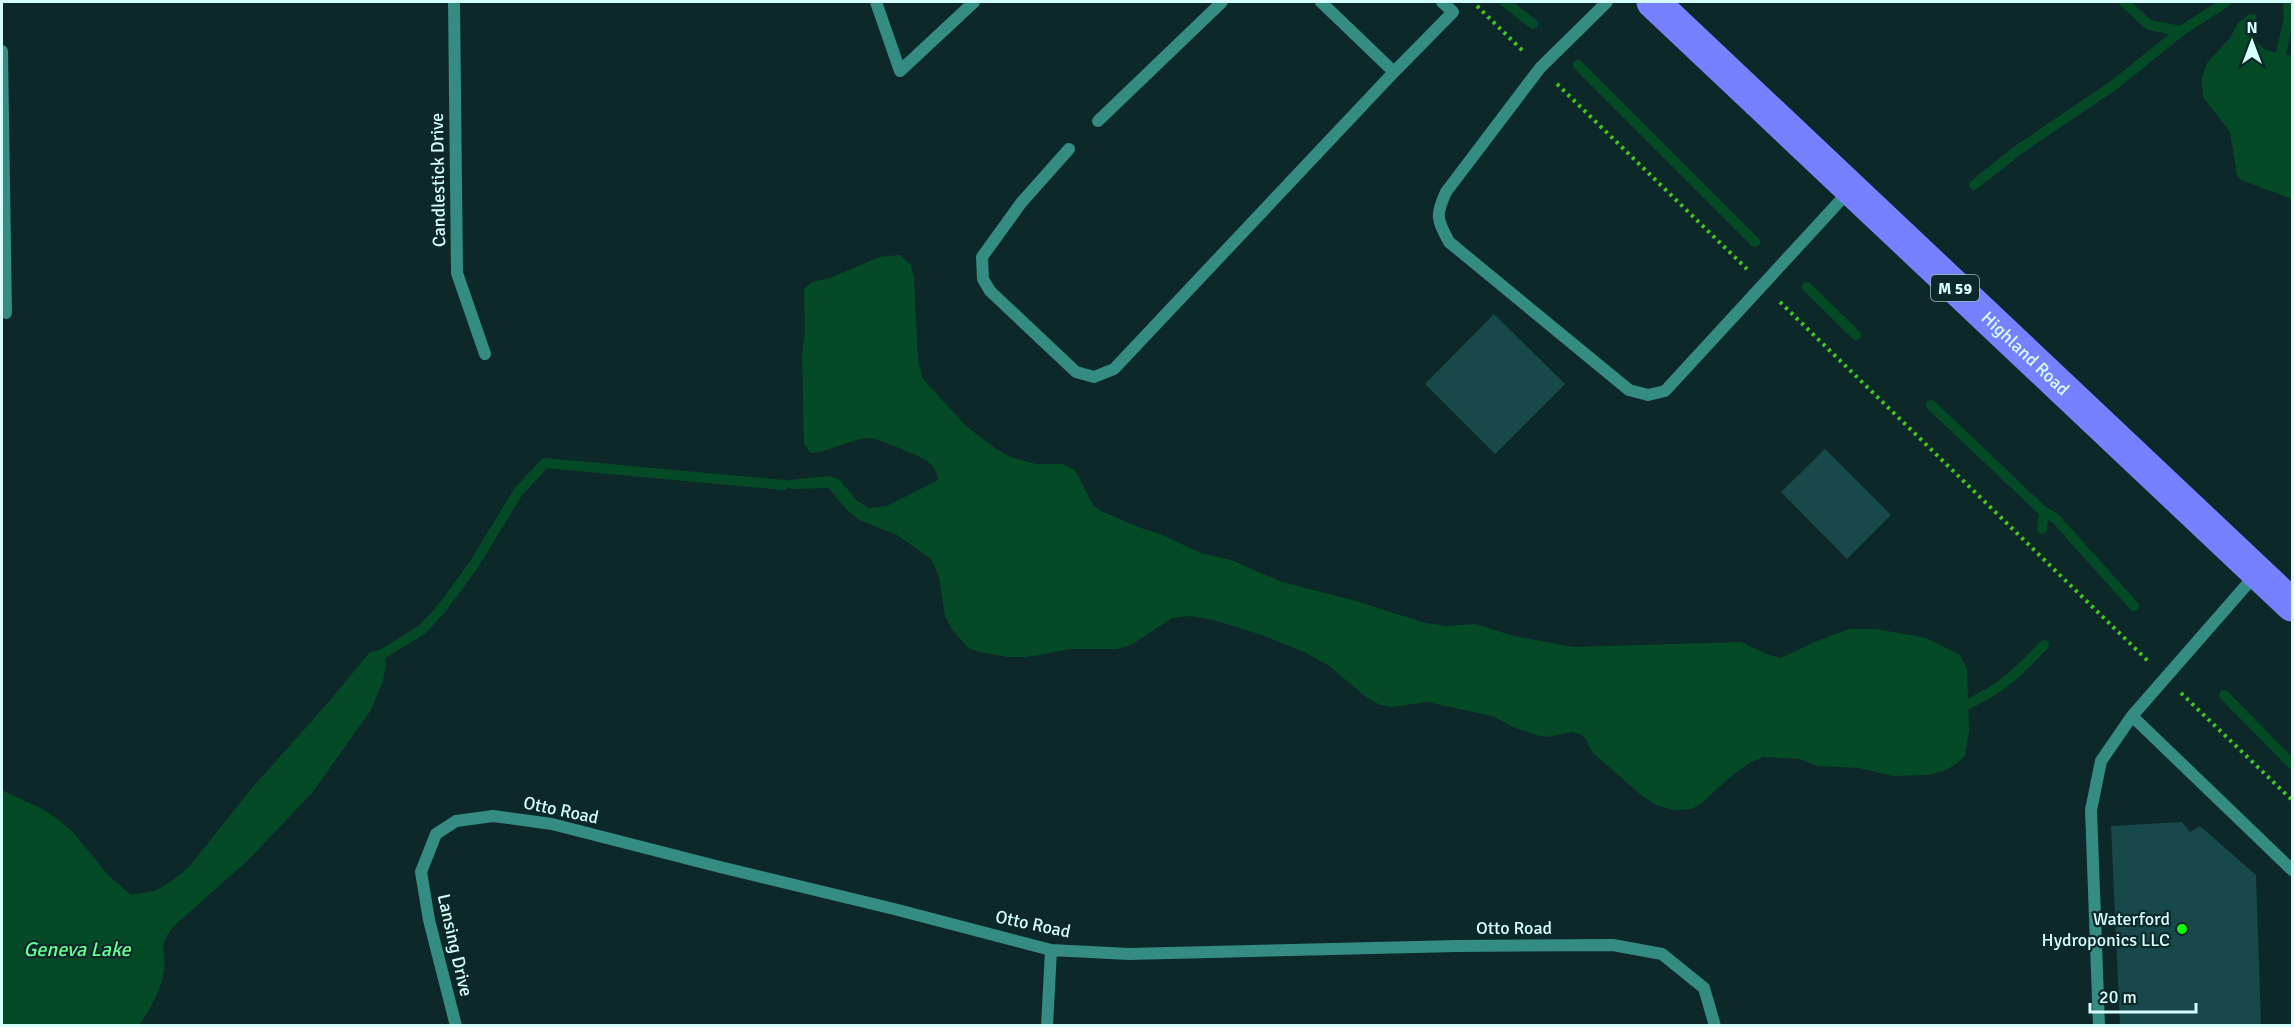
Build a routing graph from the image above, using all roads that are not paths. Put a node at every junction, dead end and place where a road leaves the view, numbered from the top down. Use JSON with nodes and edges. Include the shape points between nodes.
{"nodes":[{"id":1,"x":454,"y":2,"type":"edge"},
{"id":2,"x":876,"y":2,"type":"edge"},
{"id":3,"x":974,"y":2,"type":"edge"},
{"id":4,"x":1222,"y":2,"type":"edge"},
{"id":5,"x":1321,"y":2,"type":"edge"},
{"id":6,"x":1442,"y":2,"type":"edge"},
{"id":7,"x":1607,"y":2,"type":"edge"},
{"id":8,"x":1653,"y":2,"type":"edge"},
{"id":9,"x":2,"y":51,"type":"edge"},
{"id":10,"x":1394,"y":72,"type":"junction"},
{"id":11,"x":1098,"y":121,"type":"dead end"},
{"id":12,"x":1069,"y":149,"type":"dead end"},
{"id":13,"x":1851,"y":189,"type":"junction"},
{"id":14,"x":6,"y":313,"type":"dead end"},
{"id":15,"x":484,"y":354,"type":"dead end"},
{"id":16,"x":2258,"y":572,"type":"junction"},
{"id":17,"x":2292,"y":605,"type":"edge"},
{"id":18,"x":2132,"y":716,"type":"junction"},
{"id":19,"x":2292,"y":870,"type":"edge"},
{"id":20,"x":421,"y":872,"type":"joint"},
{"id":21,"x":2292,"y":875,"type":"edge"},
{"id":22,"x":1051,"y":950,"type":"junction"},
{"id":23,"x":456,"y":1026,"type":"edge"},
{"id":24,"x":1047,"y":1026,"type":"edge"},
{"id":25,"x":1715,"y":1026,"type":"edge"},
{"id":26,"x":2099,"y":1026,"type":"edge"}],
"edges":[{"from":1,"to":15,"type":"street","name":"Candlestick Drive","via":[[457,273]]},
{"from":2,"to":3,"type":"street","via":[[900,71]]},
{"from":4,"to":11,"type":"street"},
{"from":5,"to":10,"type":"street"},
{"from":6,"to":10,"type":"street","via":[[1453,12]]},
{"from":7,"to":13,"type":"street","via":[[1540,68],[1446,192],[1438,210],[1449,242],[1629,390],[1648,395],[1665,391]]},
{"from":8,"to":13,"type":"highway","name":"Highland Road","number":"M 59"},
{"from":9,"to":14,"type":"street"},
{"from":10,"to":12,"type":"street","via":[[1114,369],[1094,377],[1076,372],[990,291],[983,279],[982,257],[1021,203]]},
{"from":13,"to":16,"type":"highway","name":"Highland Road","number":"M 59"},
{"from":16,"to":17,"type":"highway","name":"Highland Road","number":"M 59"},
{"from":16,"to":18,"type":"street"},
{"from":18,"to":19,"type":"street"},
{"from":18,"to":26,"type":"street","via":[[2101,761],[2091,810]]},
{"from":19,"to":21,"type":"street"},
{"from":20,"to":22,"type":"street","name":"Otto Road","via":[[436,834],[456,821],[493,816],[552,824]]},
{"from":20,"to":23,"type":"street","name":"Lansing Drive","via":[[429,921]]},
{"from":22,"to":24,"type":"street"},
{"from":22,"to":25,"type":"street","name":"Otto Road","via":[[1129,954],[1613,945],[1662,954],[1704,988]]}]}
